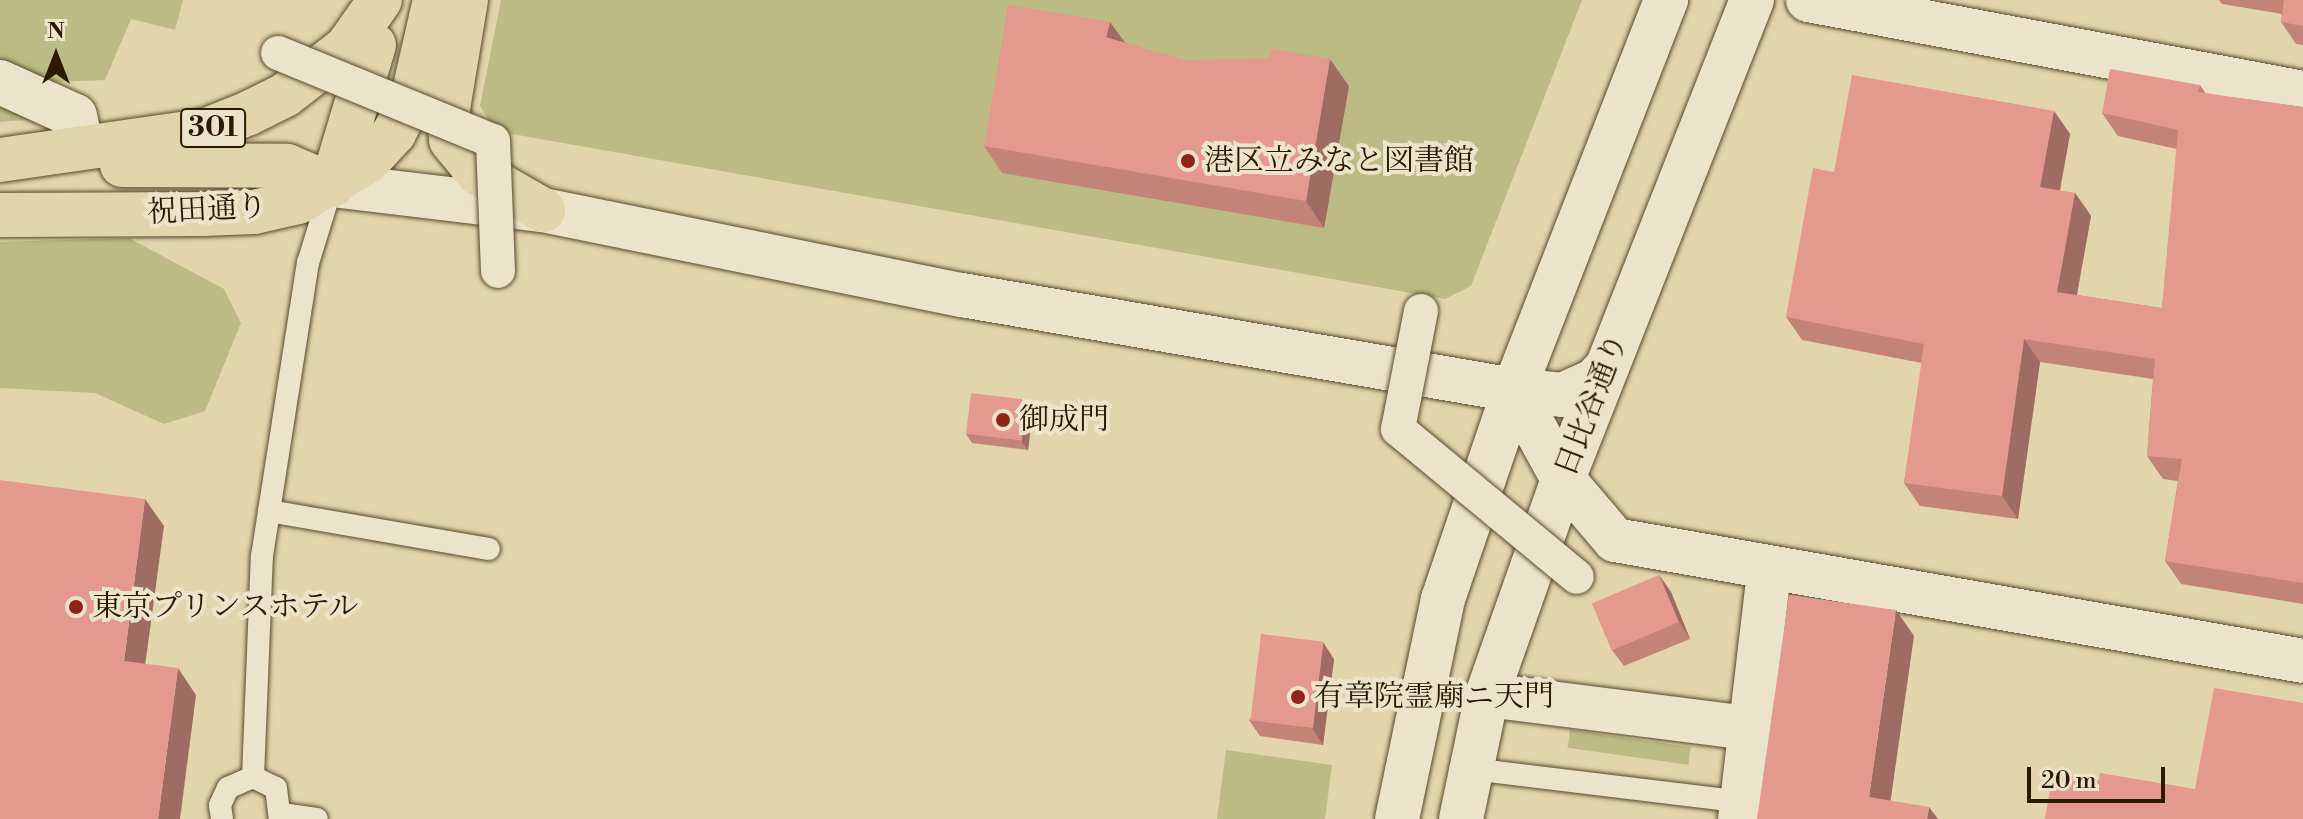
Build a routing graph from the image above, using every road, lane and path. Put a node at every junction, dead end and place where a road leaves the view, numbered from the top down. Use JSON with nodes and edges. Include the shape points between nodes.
{"nodes":[{"id":1,"x":380,"y":0,"type":"edge"},
{"id":2,"x":387,"y":0,"type":"edge"},
{"id":3,"x":435,"y":0,"type":"edge"},
{"id":4,"x":466,"y":0,"type":"edge"},
{"id":5,"x":1666,"y":0,"type":"edge"},
{"id":6,"x":1752,"y":0,"type":"edge"},
{"id":7,"x":1808,"y":0,"type":"edge"},
{"id":8,"x":278,"y":53,"type":"dead end"},
{"id":9,"x":0,"y":82,"type":"edge"},
{"id":10,"x":2303,"y":93,"type":"edge"},
{"id":11,"x":81,"y":145,"type":"junction"},
{"id":12,"x":0,"y":162,"type":"edge"},
{"id":13,"x":332,"y":185,"type":"junction"},
{"id":14,"x":543,"y":210,"type":"junction"},
{"id":15,"x":0,"y":215,"type":"edge"},
{"id":16,"x":498,"y":271,"type":"dead end"},
{"id":17,"x":1421,"y":311,"type":"dead end"},
{"id":18,"x":1605,"y":369,"type":"junction"},
{"id":19,"x":1514,"y":390,"type":"junction"},
{"id":20,"x":1563,"y":479,"type":"junction"},
{"id":21,"x":269,"y":511,"type":"junction"},
{"id":22,"x":489,"y":549,"type":"dead end"},
{"id":23,"x":1769,"y":571,"type":"junction"},
{"id":24,"x":1577,"y":577,"type":"dead end"},
{"id":25,"x":2303,"y":661,"type":"edge"},
{"id":26,"x":1487,"y":695,"type":"junction"},
{"id":27,"x":1750,"y":728,"type":"junction"},
{"id":28,"x":1471,"y":769,"type":"junction"},
{"id":29,"x":253,"y":777,"type":"junction"},
{"id":30,"x":1741,"y":811,"type":"edge"},
{"id":31,"x":281,"y":816,"type":"edge"},
{"id":32,"x":222,"y":819,"type":"edge"},
{"id":33,"x":317,"y":819,"type":"edge"},
{"id":34,"x":1397,"y":819,"type":"edge"},
{"id":35,"x":1461,"y":819,"type":"edge"}],
"edges":[{"from":1,"to":11,"type":"main road","number":"301","via":[[347,47],[285,95],[249,113],[207,130]]},
{"from":2,"to":13,"type":"main road"},
{"from":3,"to":13,"type":"main road","name":"祝田通り","via":[[413,96],[394,133],[368,161]]},
{"from":4,"to":14,"type":"main road","via":[[448,109],[451,140],[478,173]]},
{"from":5,"to":19,"type":"street"},
{"from":6,"to":18,"type":"street","name":"日比谷通り"},
{"from":7,"to":10,"type":"street"},
{"from":8,"to":16,"type":"street","bridge":true,"via":[[493,141]]},
{"from":9,"to":11,"type":"street","via":[[75,116]]},
{"from":11,"to":12,"type":"main road","number":"301"},
{"from":12,"to":13,"type":"main road","via":[[287,166]]},
{"from":13,"to":14,"type":"street"},
{"from":13,"to":15,"type":"main road","name":"祝田通り","via":[[298,202],[254,212]]},
{"from":13,"to":21,"type":"lane","via":[[308,263]]},
{"from":14,"to":19,"type":"street","via":[[962,295]]},
{"from":17,"to":24,"type":"street","bridge":true,"via":[[1398,429]]},
{"from":18,"to":19,"type":"street","via":[[1594,381],[1562,395]]},
{"from":18,"to":20,"type":"street","name":"日比谷通り"},
{"from":19,"to":20,"type":"street"},
{"from":19,"to":34,"type":"street","via":[[1443,599]]},
{"from":20,"to":23,"type":"street","via":[[1615,540]]},
{"from":20,"to":26,"type":"street","name":"日比谷通り"},
{"from":21,"to":22,"type":"lane"},
{"from":21,"to":29,"type":"lane","via":[[262,556]]},
{"from":23,"to":25,"type":"street"},
{"from":23,"to":27,"type":"street"},
{"from":26,"to":27,"type":"street"},
{"from":26,"to":28,"type":"street","name":"日比谷通り"},
{"from":27,"to":30,"type":"street"},
{"from":28,"to":30,"type":"lane"},
{"from":28,"to":35,"type":"street","name":"日比谷通り"},
{"from":29,"to":31,"type":"lane","via":[[276,788]]},
{"from":29,"to":32,"type":"lane","via":[[228,788],[220,805]]},
{"from":31,"to":33,"type":"lane"}]}
